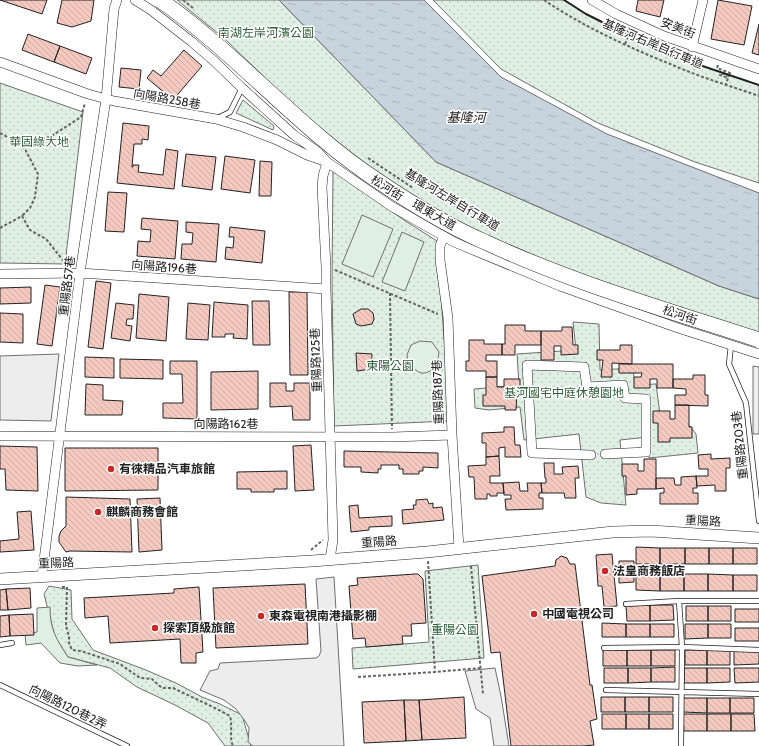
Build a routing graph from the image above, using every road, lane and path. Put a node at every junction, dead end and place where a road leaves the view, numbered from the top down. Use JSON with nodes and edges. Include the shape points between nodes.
{"nodes":[{"id":1,"x":117,"y":0,"type":"edge"},
{"id":2,"x":135,"y":0,"type":"edge"},
{"id":3,"x":160,"y":0,"type":"edge"},
{"id":4,"x":183,"y":0,"type":"edge"},
{"id":5,"x":544,"y":0,"type":"edge"},
{"id":6,"x":592,"y":0,"type":"edge"},
{"id":7,"x":703,"y":0,"type":"edge"},
{"id":8,"x":196,"y":10,"type":"dead end"},
{"id":9,"x":630,"y":33,"type":"dead end"},
{"id":10,"x":625,"y":44,"type":"junction"},
{"id":11,"x":692,"y":47,"type":"junction"},
{"id":12,"x":0,"y":62,"type":"edge"},
{"id":13,"x":718,"y":67,"type":"dead end"},
{"id":14,"x":759,"y":69,"type":"edge"},
{"id":15,"x":726,"y":84,"type":"junction"},
{"id":16,"x":242,"y":88,"type":"junction"},
{"id":17,"x":88,"y":94,"type":"junction"},
{"id":18,"x":759,"y":96,"type":"edge"},
{"id":19,"x":106,"y":99,"type":"junction"},
{"id":20,"x":216,"y":119,"type":"junction"},
{"id":21,"x":0,"y":133,"type":"edge"},
{"id":22,"x":18,"y":143,"type":"junction"},
{"id":23,"x":368,"y":157,"type":"dead end"},
{"id":24,"x":328,"y":162,"type":"junction"},
{"id":25,"x":419,"y":192,"type":"dead end"},
{"id":26,"x":22,"y":216,"type":"junction"},
{"id":27,"x":0,"y":228,"type":"edge"},
{"id":28,"x":444,"y":236,"type":"junction"},
{"id":29,"x":326,"y":267,"type":"junction"},
{"id":30,"x":80,"y":273,"type":"junction"},
{"id":31,"x":0,"y":274,"type":"edge"},
{"id":32,"x":326,"y":288,"type":"junction"},
{"id":33,"x":390,"y":293,"type":"junction"},
{"id":34,"x":448,"y":318,"type":"junction"},
{"id":35,"x":759,"y":340,"type":"edge"},
{"id":36,"x":731,"y":345,"type":"junction"},
{"id":37,"x":759,"y":354,"type":"edge"},
{"id":38,"x":452,"y":435,"type":"junction"},
{"id":39,"x":0,"y":436,"type":"edge"},
{"id":40,"x":60,"y":436,"type":"junction"},
{"id":41,"x":330,"y":436,"type":"junction"},
{"id":42,"x":392,"y":436,"type":"junction"},
{"id":43,"x":605,"y":454,"type":"joint"},
{"id":44,"x":591,"y":455,"type":"joint"},
{"id":45,"x":759,"y":521,"type":"edge"},
{"id":46,"x":759,"y":538,"type":"edge"},
{"id":47,"x":323,"y":540,"type":"dead end"},
{"id":48,"x":460,"y":548,"type":"junction"},
{"id":49,"x":311,"y":550,"type":"dead end"},
{"id":50,"x":427,"y":552,"type":"junction"},
{"id":51,"x":330,"y":559,"type":"junction"},
{"id":52,"x":471,"y":566,"type":"dead end"},
{"id":53,"x":42,"y":576,"type":"junction"},
{"id":54,"x":0,"y":578,"type":"edge"},
{"id":55,"x":61,"y":587,"type":"dead end"},
{"id":56,"x":679,"y":601,"type":"junction"},
{"id":57,"x":759,"y":601,"type":"edge"},
{"id":58,"x":626,"y":604,"type":"dead end"},
{"id":59,"x":12,"y":643,"type":"dead end"},
{"id":60,"x":0,"y":645,"type":"edge"},
{"id":61,"x":682,"y":647,"type":"junction"},
{"id":62,"x":604,"y":648,"type":"dead end"},
{"id":63,"x":759,"y":650,"type":"edge"},
{"id":64,"x":480,"y":668,"type":"junction"},
{"id":65,"x":435,"y":672,"type":"junction"},
{"id":66,"x":358,"y":677,"type":"dead end"},
{"id":67,"x":0,"y":685,"type":"edge"},
{"id":68,"x":606,"y":690,"type":"dead end"},
{"id":69,"x":682,"y":691,"type":"junction"},
{"id":70,"x":483,"y":694,"type":"dead end"},
{"id":71,"x":759,"y":694,"type":"edge"},
{"id":72,"x":127,"y":746,"type":"edge"},
{"id":73,"x":232,"y":746,"type":"edge"},
{"id":74,"x":681,"y":746,"type":"edge"}],
"edges":[{"from":1,"to":19,"type":"street","name":"重陽路57巷"},
{"from":2,"to":16,"type":"street","name":"松河街","via":[[192,42]]},
{"from":3,"to":35,"type":"highway","name":"環東大道","bridge":true,"via":[[218,45],[331,146],[378,181],[453,227],[550,270]]},
{"from":4,"to":8,"type":"path"},
{"from":5,"to":10,"type":"path","name":"基隆河右岸自行車道"},
{"from":6,"to":11,"type":"street","name":"安美街","via":[[616,14]]},
{"from":7,"to":11,"type":"street"},
{"from":9,"to":10,"type":"path","via":[[620,29],[619,32],[628,37]]},
{"from":10,"to":15,"type":"path","name":"基隆河右岸自行車道","via":[[676,67]]},
{"from":11,"to":14,"type":"street","name":"安美街"},
{"from":12,"to":17,"type":"street","name":"向陽路258巷"},
{"from":13,"to":15,"type":"path","via":[[730,73],[729,76],[721,73],[720,75],[728,78]]},
{"from":15,"to":18,"type":"path","name":"基隆河右岸自行車道"},
{"from":16,"to":20,"type":"lane","via":[[230,112]]},
{"from":16,"to":24,"type":"street","name":"松河街"},
{"from":17,"to":19,"type":"street","name":"向陽路258巷"},
{"from":17,"to":22,"type":"path","via":[[81,118],[50,137]]},
{"from":19,"to":20,"type":"street","name":"向陽路258巷"},
{"from":19,"to":30,"type":"street","name":"重陽路57巷"},
{"from":20,"to":24,"type":"street","name":"向陽路258巷","via":[[277,140]]},
{"from":21,"to":22,"type":"path"},
{"from":22,"to":26,"type":"path","via":[[25,149],[38,174],[35,196],[30,208]]},
{"from":23,"to":25,"type":"path","name":"基隆河左岸自行車道"},
{"from":24,"to":28,"type":"street","name":"松河街","via":[[391,206]]},
{"from":24,"to":29,"type":"street","name":"重陽路125巷","via":[[322,187]]},
{"from":26,"to":27,"type":"path"},
{"from":26,"to":30,"type":"path","via":[[30,230],[46,239],[65,264]]},
{"from":28,"to":34,"type":"street","name":"重陽路187巷","via":[[440,246],[440,260]]},
{"from":28,"to":36,"type":"street","name":"松河街","via":[[560,286]]},
{"from":29,"to":32,"type":"street","name":"重陽路125巷"},
{"from":29,"to":33,"type":"path"},
{"from":30,"to":31,"type":"street","name":"向陽路196巷"},
{"from":30,"to":32,"type":"street","name":"向陽路196巷"},
{"from":30,"to":40,"type":"street","name":"重陽路57巷"},
{"from":32,"to":41,"type":"street","name":"重陽路125巷"},
{"from":33,"to":34,"type":"path"},
{"from":33,"to":42,"type":"path"},
{"from":34,"to":38,"type":"street","name":"重陽路187巷"},
{"from":36,"to":37,"type":"street","name":"松河街"},
{"from":36,"to":45,"type":"lane","name":"重陽路203巷","via":[[729,364],[746,403]]},
{"from":38,"to":42,"type":"street","name":"向陽路162巷"},
{"from":38,"to":48,"type":"street","name":"重陽路187巷"},
{"from":39,"to":40,"type":"street","name":"向陽路162巷"},
{"from":40,"to":41,"type":"street","name":"向陽路162巷"},
{"from":40,"to":53,"type":"street","name":"重陽路57巷"},
{"from":41,"to":42,"type":"street","name":"向陽路162巷"},
{"from":41,"to":51,"type":"street","name":"重陽路125巷","via":[[333,540]]},
{"from":43,"to":44,"type":"lane"},
{"from":43,"to":44,"type":"street","via":[[646,452],[646,399],[625,398],[622,386],[587,387],[584,367],[527,365],[532,453]]},
{"from":46,"to":48,"type":"street","name":"重陽路","via":[[651,531],[613,532]]},
{"from":47,"to":49,"type":"path"},
{"from":48,"to":50,"type":"street","name":"重陽路"},
{"from":50,"to":51,"type":"street","name":"重陽路"},
{"from":50,"to":65,"type":"path"},
{"from":51,"to":53,"type":"street","name":"重陽路"},
{"from":52,"to":64,"type":"path"},
{"from":53,"to":54,"type":"street","name":"重陽路"},
{"from":55,"to":73,"type":"path","via":[[66,587],[66,626],[72,650],[120,664],[140,678],[152,679],[162,688],[173,688],[230,716]]},
{"from":56,"to":57,"type":"lane"},
{"from":56,"to":58,"type":"lane"},
{"from":56,"to":61,"type":"lane"},
{"from":59,"to":60,"type":"lane"},
{"from":61,"to":62,"type":"lane"},
{"from":61,"to":63,"type":"lane"},
{"from":61,"to":69,"type":"lane"},
{"from":64,"to":65,"type":"path"},
{"from":64,"to":70,"type":"path"},
{"from":65,"to":66,"type":"path"},
{"from":67,"to":72,"type":"lane","name":"向陽路120巷2弄"},
{"from":68,"to":69,"type":"lane"},
{"from":69,"to":71,"type":"lane"},
{"from":69,"to":74,"type":"lane"}]}
